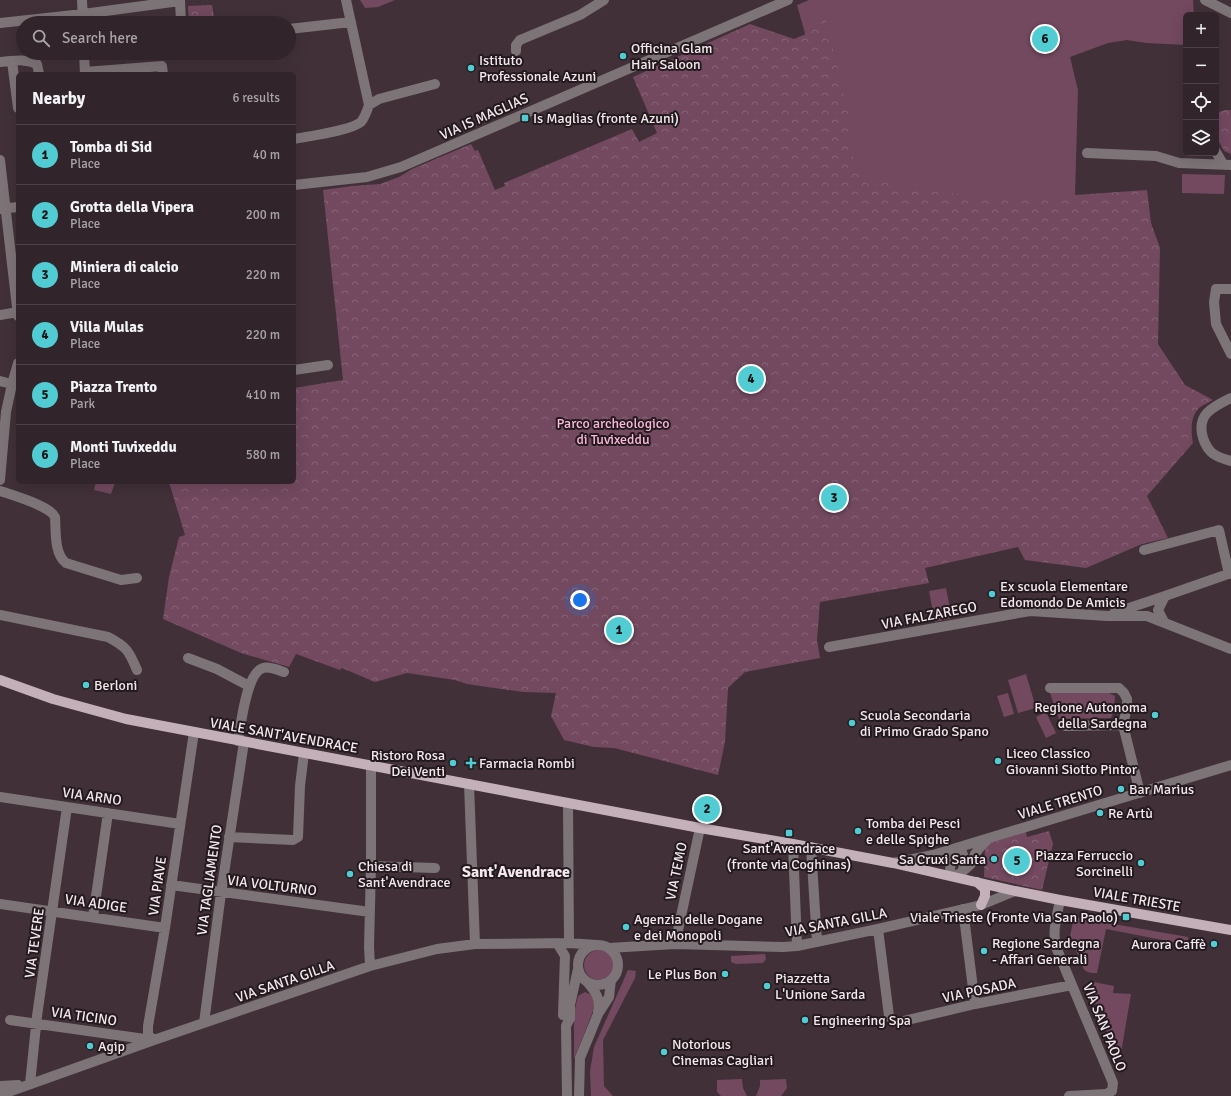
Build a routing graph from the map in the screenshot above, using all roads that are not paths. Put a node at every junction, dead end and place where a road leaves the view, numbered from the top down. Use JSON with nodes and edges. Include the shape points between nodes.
{"nodes":[{"id":1,"x":82,"y":0,"type":"edge"},
{"id":2,"x":180,"y":0,"type":"edge"},
{"id":3,"x":346,"y":0,"type":"edge"},
{"id":4,"x":604,"y":0,"type":"edge"},
{"id":5,"x":788,"y":0,"type":"edge"},
{"id":6,"x":1204,"y":0,"type":"edge"},
{"id":7,"x":1231,"y":13,"type":"edge"},
{"id":8,"x":83,"y":16,"type":"edge"},
{"id":9,"x":98,"y":16,"type":"edge"},
{"id":10,"x":181,"y":16,"type":"edge"},
{"id":11,"x":16,"y":22,"type":"edge"},
{"id":12,"x":351,"y":22,"type":"junction"},
{"id":13,"x":0,"y":23,"type":"edge"},
{"id":14,"x":296,"y":28,"type":"edge"},
{"id":15,"x":516,"y":51,"type":"dead end"},
{"id":16,"x":84,"y":60,"type":"edge"},
{"id":17,"x":12,"y":61,"type":"junction"},
{"id":18,"x":0,"y":62,"type":"edge"},
{"id":19,"x":39,"y":72,"type":"edge"},
{"id":20,"x":85,"y":72,"type":"edge"},
{"id":21,"x":96,"y":72,"type":"edge"},
{"id":22,"x":163,"y":72,"type":"edge"},
{"id":23,"x":435,"y":84,"type":"dead end"},
{"id":24,"x":16,"y":92,"type":"edge"},
{"id":25,"x":369,"y":105,"type":"junction"},
{"id":26,"x":296,"y":139,"type":"edge"},
{"id":27,"x":1087,"y":153,"type":"dead end"},
{"id":28,"x":1219,"y":156,"type":"edge"},
{"id":29,"x":0,"y":160,"type":"edge"},
{"id":30,"x":1227,"y":165,"type":"edge"},
{"id":31,"x":296,"y":185,"type":"edge"},
{"id":32,"x":16,"y":207,"type":"edge"},
{"id":33,"x":3,"y":209,"type":"edge"},
{"id":34,"x":1231,"y":289,"type":"edge"},
{"id":35,"x":16,"y":299,"type":"edge"},
{"id":36,"x":16,"y":313,"type":"edge"},
{"id":37,"x":0,"y":315,"type":"edge"},
{"id":38,"x":1231,"y":354,"type":"edge"},
{"id":39,"x":328,"y":365,"type":"dead end"},
{"id":40,"x":296,"y":370,"type":"edge"},
{"id":41,"x":16,"y":374,"type":"edge"},
{"id":42,"x":0,"y":380,"type":"edge"},
{"id":43,"x":14,"y":384,"type":"edge"},
{"id":44,"x":1231,"y":398,"type":"edge"},
{"id":45,"x":2,"y":440,"type":"edge"},
{"id":46,"x":1231,"y":461,"type":"edge"},
{"id":47,"x":0,"y":480,"type":"edge"},
{"id":48,"x":0,"y":491,"type":"edge"},
{"id":49,"x":1144,"y":550,"type":"dead end"},
{"id":50,"x":1230,"y":574,"type":"edge"},
{"id":51,"x":137,"y":578,"type":"dead end"},
{"id":52,"x":1165,"y":596,"type":"junction"},
{"id":53,"x":0,"y":615,"type":"edge"},
{"id":54,"x":1107,"y":616,"type":"junction"},
{"id":55,"x":1164,"y":622,"type":"junction"},
{"id":56,"x":829,"y":648,"type":"dead end"},
{"id":57,"x":1231,"y":649,"type":"edge"},
{"id":58,"x":188,"y":658,"type":"dead end"},
{"id":59,"x":137,"y":670,"type":"dead end"},
{"id":60,"x":284,"y":672,"type":"dead end"},
{"id":61,"x":0,"y":680,"type":"edge"},
{"id":62,"x":249,"y":686,"type":"junction"},
{"id":63,"x":1050,"y":688,"type":"dead end"},
{"id":64,"x":1123,"y":725,"type":"junction"},
{"id":65,"x":1065,"y":726,"type":"dead end"},
{"id":66,"x":194,"y":732,"type":"junction"},
{"id":67,"x":241,"y":741,"type":"junction"},
{"id":68,"x":304,"y":753,"type":"junction"},
{"id":69,"x":371,"y":765,"type":"junction"},
{"id":70,"x":1231,"y":766,"type":"edge"},
{"id":71,"x":469,"y":784,"type":"junction"},
{"id":72,"x":1140,"y":793,"type":"junction"},
{"id":73,"x":0,"y":797,"type":"edge"},
{"id":74,"x":568,"y":803,"type":"junction"},
{"id":75,"x":67,"y":807,"type":"junction"},
{"id":76,"x":108,"y":813,"type":"junction"},
{"id":77,"x":180,"y":824,"type":"junction"},
{"id":78,"x":700,"y":828,"type":"junction"},
{"id":79,"x":229,"y":837,"type":"junction"},
{"id":80,"x":989,"y":838,"type":"junction"},
{"id":81,"x":793,"y":844,"type":"junction"},
{"id":82,"x":960,"y":847,"type":"junction"},
{"id":83,"x":811,"y":848,"type":"junction"},
{"id":84,"x":893,"y":863,"type":"junction"},
{"id":85,"x":371,"y":866,"type":"junction"},
{"id":86,"x":435,"y":868,"type":"dead end"},
{"id":87,"x":955,"y":875,"type":"junction"},
{"id":88,"x":975,"y":881,"type":"junction"},
{"id":89,"x":171,"y":885,"type":"junction"},
{"id":90,"x":1015,"y":891,"type":"junction"},
{"id":91,"x":221,"y":893,"type":"junction"},
{"id":92,"x":1060,"y":900,"type":"junction"},
{"id":93,"x":0,"y":904,"type":"edge"},
{"id":94,"x":981,"y":905,"type":"junction"},
{"id":95,"x":963,"y":909,"type":"junction"},
{"id":96,"x":52,"y":911,"type":"junction"},
{"id":97,"x":370,"y":912,"type":"junction"},
{"id":98,"x":93,"y":917,"type":"junction"},
{"id":99,"x":165,"y":928,"type":"junction"},
{"id":100,"x":878,"y":929,"type":"junction"},
{"id":101,"x":1231,"y":930,"type":"edge"},
{"id":102,"x":817,"y":942,"type":"junction"},
{"id":103,"x":557,"y":943,"type":"junction"},
{"id":104,"x":569,"y":943,"type":"junction"},
{"id":105,"x":474,"y":944,"type":"junction"},
{"id":106,"x":675,"y":944,"type":"junction"},
{"id":107,"x":596,"y":945,"type":"junction"},
{"id":108,"x":797,"y":946,"type":"junction"},
{"id":109,"x":609,"y":948,"type":"junction"},
{"id":110,"x":579,"y":958,"type":"junction"},
{"id":111,"x":370,"y":966,"type":"junction"},
{"id":112,"x":578,"y":969,"type":"junction"},
{"id":113,"x":611,"y":980,"type":"junction"},
{"id":114,"x":588,"y":983,"type":"junction"},
{"id":115,"x":1072,"y":985,"type":"junction"},
{"id":116,"x":975,"y":1004,"type":"junction"},
{"id":117,"x":598,"y":1014,"type":"junction"},
{"id":118,"x":10,"y":1020,"type":"dead end"},
{"id":119,"x":204,"y":1023,"type":"junction"},
{"id":120,"x":36,"y":1024,"type":"junction"},
{"id":121,"x":566,"y":1026,"type":"junction"},
{"id":122,"x":154,"y":1040,"type":"junction"},
{"id":123,"x":30,"y":1084,"type":"junction"},
{"id":124,"x":0,"y":1086,"type":"edge"},
{"id":125,"x":0,"y":1095,"type":"edge"},
{"id":126,"x":567,"y":1096,"type":"edge"},
{"id":127,"x":580,"y":1096,"type":"edge"},
{"id":128,"x":1069,"y":1096,"type":"edge"}],
"edges":[{"from":1,"to":8,"type":"street"},
{"from":2,"to":9,"type":"street"},
{"from":2,"to":10,"type":"street"},
{"from":3,"to":12,"type":"street"},
{"from":4,"to":15,"type":"street","via":[[580,15],[520,40],[516,45]]},
{"from":5,"to":31,"type":"street","name":"VIA IS MAGLIAS","via":[[402,167],[367,177]]},
{"from":6,"to":7,"type":"street"},
{"from":11,"to":13,"type":"street"},
{"from":12,"to":14,"type":"street"},
{"from":12,"to":25,"type":"street"},
{"from":16,"to":20,"type":"street"},
{"from":17,"to":18,"type":"street"},
{"from":17,"to":19,"type":"street","via":[[31,61],[37,64]]},
{"from":17,"to":24,"type":"street"},
{"from":21,"to":22,"type":"street","via":[[162,66]]},
{"from":23,"to":25,"type":"street","via":[[379,99]]},
{"from":25,"to":26,"type":"street","via":[[360,122],[352,127]]},
{"from":27,"to":30,"type":"street","via":[[1156,156],[1179,163]]},
{"from":28,"to":30,"type":"street"},
{"from":29,"to":33,"type":"street"},
{"from":32,"to":33,"type":"street"},
{"from":33,"to":35,"type":"street"},
{"from":34,"to":38,"type":"street","via":[[1216,288],[1214,302],[1216,324]]},
{"from":36,"to":37,"type":"street"},
{"from":39,"to":40,"type":"street"},
{"from":41,"to":43,"type":"street"},
{"from":42,"to":43,"type":"street"},
{"from":43,"to":45,"type":"street"},
{"from":44,"to":46,"type":"street","via":[[1207,413],[1201,431],[1212,452]]},
{"from":45,"to":47,"type":"street"},
{"from":48,"to":51,"type":"street","via":[[53,514],[61,560],[121,580]]},
{"from":49,"to":50,"type":"street","via":[[1219,530]]},
{"from":50,"to":52,"type":"street","name":"VIA FALZAREGO"},
{"from":52,"to":54,"type":"street","name":"VIA FALZAREGO"},
{"from":52,"to":55,"type":"street","via":[[1158,610]]},
{"from":53,"to":59,"type":"street","via":[[108,637],[122,644],[131,655]]},
{"from":54,"to":55,"type":"street","name":"VIA FALZAREGO","via":[[1147,616]]},
{"from":54,"to":56,"type":"street","name":"VIA FALZAREGO","via":[[1030,611]]},
{"from":55,"to":57,"type":"street","name":"VIA FALZAREGO"},
{"from":58,"to":62,"type":"street","via":[[217,669]]},
{"from":60,"to":62,"type":"street","name":"VIA TAGLIAMENTO","via":[[262,668]]},
{"from":61,"to":66,"type":"main road","name":"VIALE SANT'AVENDRACE","via":[[81,707]]},
{"from":62,"to":67,"type":"street","name":"VIA TAGLIAMENTO","via":[[244,705]]},
{"from":63,"to":64,"type":"street","via":[[1119,688],[1127,699]]},
{"from":64,"to":65,"type":"street"},
{"from":64,"to":72,"type":"street"},
{"from":66,"to":67,"type":"main road","name":"VIALE SANT'AVENDRACE"},
{"from":66,"to":77,"type":"street","name":"VIA PIAVE"},
{"from":67,"to":68,"type":"main road","name":"VIALE SANT'AVENDRACE"},
{"from":67,"to":79,"type":"street","name":"VIA TAGLIAMENTO"},
{"from":68,"to":69,"type":"main road","name":"VIALE SANT'AVENDRACE"},
{"from":68,"to":79,"type":"street","via":[[298,837],[293,840]]},
{"from":69,"to":71,"type":"main road","name":"VIALE SANT'AVENDRACE"},
{"from":69,"to":85,"type":"street"},
{"from":70,"to":72,"type":"street","name":"VIALE TRENTO"},
{"from":71,"to":74,"type":"main road","name":"VIALE SANT'AVENDRACE"},
{"from":71,"to":105,"type":"street"},
{"from":72,"to":80,"type":"street","name":"VIALE TRENTO"},
{"from":73,"to":75,"type":"street","name":"VIA ARNO"},
{"from":74,"to":78,"type":"main road","name":"VIALE SANT'AVENDRACE"},
{"from":74,"to":104,"type":"street"},
{"from":75,"to":76,"type":"street","name":"VIA ARNO"},
{"from":75,"to":96,"type":"street","name":"VIA TEVERE"},
{"from":76,"to":77,"type":"street","name":"VIA ARNO"},
{"from":76,"to":98,"type":"street"},
{"from":77,"to":89,"type":"street","name":"VIA PIAVE"},
{"from":78,"to":81,"type":"main road","name":"VIALE SANT'AVENDRACE"},
{"from":78,"to":106,"type":"street","name":"VIA TEMO"},
{"from":79,"to":91,"type":"street","name":"VIA TAGLIAMENTO"},
{"from":80,"to":82,"type":"street","name":"VIALE TRENTO"},
{"from":80,"to":87,"type":"street","via":[[980,846],[971,864]]},
{"from":81,"to":83,"type":"main road","name":"VIALE SANT'AVENDRACE"},
{"from":81,"to":108,"type":"street"},
{"from":82,"to":84,"type":"street","name":"VIALE TRENTO"},
{"from":82,"to":87,"type":"street","via":[[950,863]]},
{"from":82,"to":87,"type":"street","via":[[965,866]]},
{"from":83,"to":84,"type":"main road","name":"VIALE SANT'AVENDRACE"},
{"from":83,"to":102,"type":"street"},
{"from":84,"to":87,"type":"main road","name":"VIALE SANT'AVENDRACE"},
{"from":85,"to":86,"type":"street"},
{"from":85,"to":97,"type":"street"},
{"from":87,"to":88,"type":"main road","name":"VIALE SANT'AVENDRACE"},
{"from":88,"to":90,"type":"main road","name":"VIALE SANT'AVENDRACE"},
{"from":88,"to":94,"type":"main road","via":[[985,889]]},
{"from":89,"to":91,"type":"street","name":"VIA VOLTURNO"},
{"from":89,"to":99,"type":"street","name":"VIA PIAVE"},
{"from":90,"to":92,"type":"main road","name":"VIALE TRIESTE"},
{"from":90,"to":94,"type":"street","name":"VIA SANTA GILLA"},
{"from":91,"to":97,"type":"street","name":"VIA VOLTURNO"},
{"from":91,"to":119,"type":"street","name":"VIA TAGLIAMENTO"},
{"from":92,"to":101,"type":"main road","name":"VIALE TRIESTE"},
{"from":92,"to":115,"type":"street","name":"VIA SAN PAOLO","via":[[1054,938]]},
{"from":93,"to":96,"type":"street","name":"VIA ADIGE"},
{"from":94,"to":95,"type":"street","name":"VIA SANTA GILLA"},
{"from":95,"to":100,"type":"street","name":"VIA SANTA GILLA"},
{"from":95,"to":116,"type":"street"},
{"from":96,"to":98,"type":"street","name":"VIA ADIGE"},
{"from":96,"to":120,"type":"street","name":"VIA TEVERE"},
{"from":97,"to":111,"type":"street"},
{"from":98,"to":99,"type":"street","name":"VIA ADIGE"},
{"from":99,"to":122,"type":"street","name":"VIA PIAVE","via":[[148,1026],[148,1035]]},
{"from":100,"to":102,"type":"street","name":"VIA SANTA GILLA"},
{"from":100,"to":116,"type":"street","name":"VIA POSADA","via":[[889,1016],[893,1020],[899,1022]]},
{"from":102,"to":108,"type":"street","name":"VIA SANTA GILLA"},
{"from":103,"to":104,"type":"street","name":"VIA SANTA GILLA"},
{"from":103,"to":105,"type":"street","name":"VIA SANTA GILLA"},
{"from":103,"to":110,"type":"street"},
{"from":103,"to":121,"type":"street","via":[[565,956],[563,1018]]},
{"from":104,"to":107,"type":"street","name":"VIA SANTA GILLA"},
{"from":105,"to":111,"type":"street","name":"VIA SANTA GILLA","via":[[437,949]]},
{"from":106,"to":108,"type":"street","name":"VIA SANTA GILLA"},
{"from":106,"to":109,"type":"street","name":"VIA SANTA GILLA"},
{"from":107,"to":109,"type":"street","name":"VIA SANTA GILLA"},
{"from":107,"to":110,"type":"street","via":[[584,950]]},
{"from":109,"to":113,"type":"street","via":[[614,952],[618,963],[615,976]]},
{"from":110,"to":112,"type":"street"},
{"from":111,"to":119,"type":"street","name":"VIA SANTA GILLA"},
{"from":112,"to":114,"type":"street"},
{"from":112,"to":121,"type":"street","via":[[570,1005],[570,1018]]},
{"from":113,"to":114,"type":"street","via":[[600,985]]},
{"from":113,"to":117,"type":"street","via":[[610,997]]},
{"from":114,"to":117,"type":"street","via":[[597,993],[600,1006]]},
{"from":115,"to":116,"type":"street","name":"VIA POSADA"},
{"from":115,"to":128,"type":"street","name":"VIA SAN PAOLO","via":[[1112,1083],[1112,1091],[1106,1094]]},
{"from":117,"to":127,"type":"street","via":[[580,1058]]},
{"from":118,"to":120,"type":"street","name":"VIA TICINO"},
{"from":119,"to":122,"type":"street","name":"VIA SANTA GILLA"},
{"from":120,"to":122,"type":"street","name":"VIA TICINO"},
{"from":120,"to":123,"type":"street","name":"VIA TEVERE"},
{"from":121,"to":126,"type":"street"},
{"from":122,"to":123,"type":"street","name":"VIA SANTA GILLA"},
{"from":123,"to":124,"type":"street","name":"VIA SANTA GILLA"},
{"from":123,"to":125,"type":"street","name":"VIA SANTA GILLA"}]}
